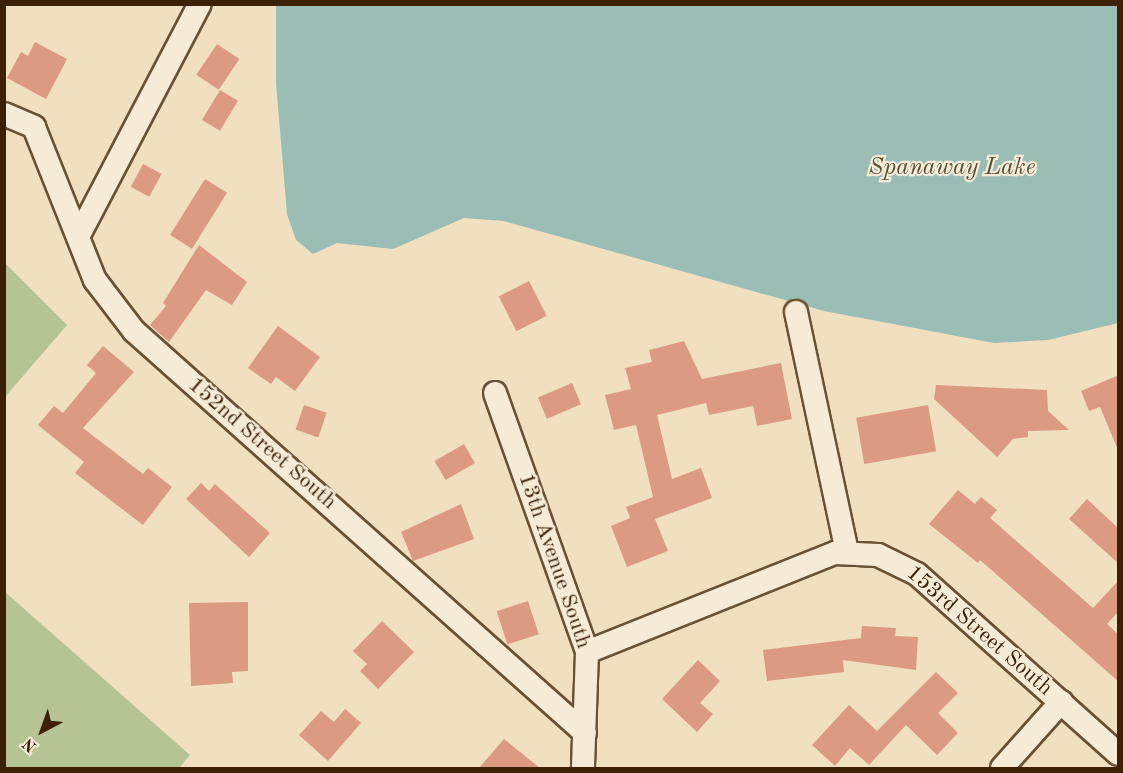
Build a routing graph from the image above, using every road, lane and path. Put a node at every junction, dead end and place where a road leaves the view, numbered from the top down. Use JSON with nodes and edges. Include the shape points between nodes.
{"nodes":[{"id":1,"x":200,"y":4,"type":"edge"},
{"id":2,"x":4,"y":114,"type":"edge"},
{"id":3,"x":78,"y":237,"type":"junction"},
{"id":4,"x":796,"y":312,"type":"dead end"},
{"id":5,"x":495,"y":393,"type":"dead end"},
{"id":6,"x":847,"y":552,"type":"junction"},
{"id":7,"x":587,"y":652,"type":"junction"},
{"id":8,"x":1061,"y":702,"type":"junction"},
{"id":9,"x":585,"y":733,"type":"junction"},
{"id":10,"x":1119,"y":754,"type":"edge"},
{"id":11,"x":583,"y":768,"type":"edge"},
{"id":12,"x":1002,"y":768,"type":"edge"}],
"edges":[{"from":1,"to":3,"type":"street"},
{"from":2,"to":3,"type":"street","name":"152nd Street South","via":[[38,134]]},
{"from":3,"to":9,"type":"street","name":"152nd Street South","via":[[95,280],[134,331]]},
{"from":4,"to":6,"type":"street"},
{"from":5,"to":7,"type":"street","name":"13th Avenue South"},
{"from":6,"to":7,"type":"street","name":"153rd Street South"},
{"from":6,"to":8,"type":"street","name":"153rd Street South","via":[[878,555],[917,574]]},
{"from":7,"to":9,"type":"street","name":"13th Avenue South"},
{"from":8,"to":10,"type":"street","name":"153rd Street South"},
{"from":8,"to":12,"type":"street"},
{"from":9,"to":11,"type":"street","name":"13th Avenue South"}]}
